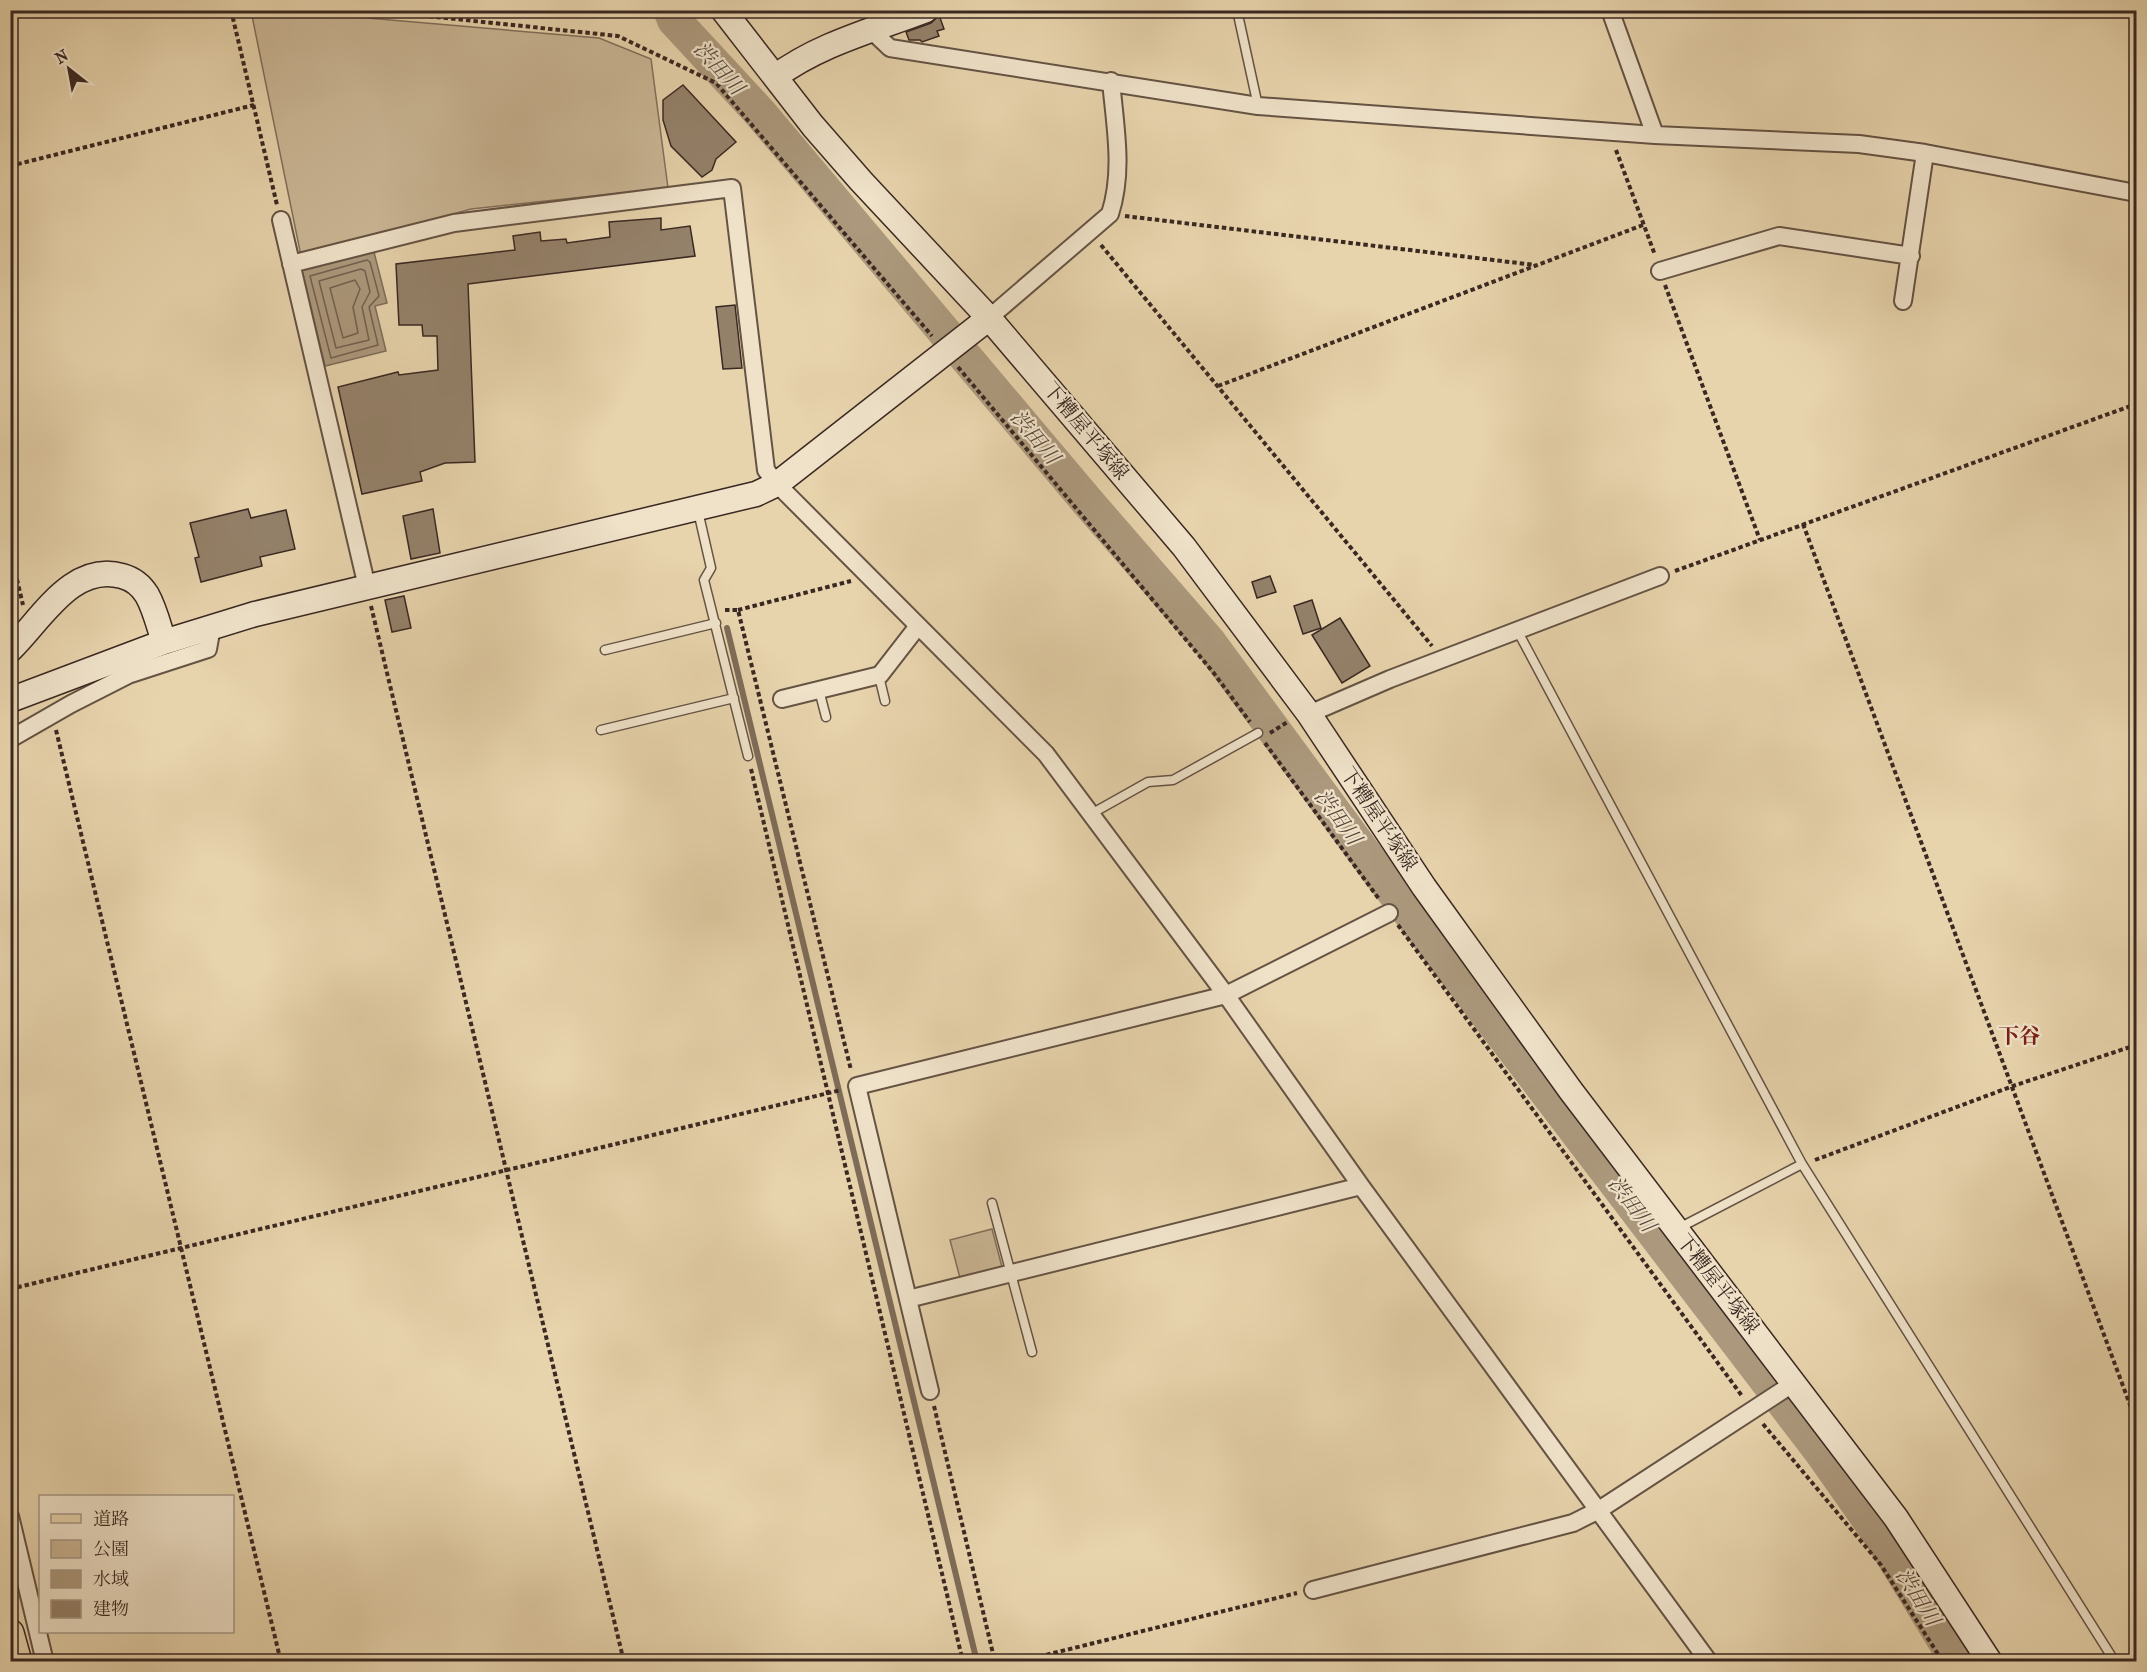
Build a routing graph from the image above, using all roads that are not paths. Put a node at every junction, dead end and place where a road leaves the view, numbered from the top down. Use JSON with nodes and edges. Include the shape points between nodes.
{"nodes":[{"id":1,"x":723,"y":10,"type":"edge"},
{"id":2,"x":926,"y":10,"type":"edge"},
{"id":3,"x":1237,"y":10,"type":"edge"},
{"id":4,"x":1610,"y":10,"type":"edge"},
{"id":5,"x":872,"y":31,"type":"junction"},
{"id":6,"x":775,"y":77,"type":"junction"},
{"id":7,"x":1111,"y":81,"type":"junction"},
{"id":8,"x":1258,"y":106,"type":"junction"},
{"id":9,"x":1655,"y":135,"type":"junction"},
{"id":10,"x":1925,"y":153,"type":"junction"},
{"id":11,"x":2136,"y":193,"type":"edge"},
{"id":12,"x":281,"y":220,"type":"road end"},
{"id":13,"x":1911,"y":256,"type":"junction"},
{"id":14,"x":291,"y":264,"type":"junction"},
{"id":15,"x":1660,"y":272,"type":"road end"},
{"id":16,"x":1903,"y":301,"type":"dead end"},
{"id":17,"x":981,"y":324,"type":"junction"},
{"id":18,"x":777,"y":484,"type":"junction"},
{"id":19,"x":697,"y":508,"type":"junction"},
{"id":20,"x":1660,"y":576,"type":"road end"},
{"id":21,"x":367,"y":586,"type":"junction"},
{"id":22,"x":716,"y":623,"type":"junction"},
{"id":23,"x":918,"y":626,"type":"junction"},
{"id":24,"x":212,"y":627,"type":"junction"},
{"id":25,"x":1517,"y":630,"type":"junction"},
{"id":26,"x":164,"y":642,"type":"junction"},
{"id":27,"x":10,"y":650,"type":"edge"},
{"id":28,"x":605,"y":650,"type":"dead end"},
{"id":29,"x":879,"y":676,"type":"junction"},
{"id":30,"x":819,"y":690,"type":"junction"},
{"id":31,"x":734,"y":698,"type":"junction"},
{"id":32,"x":782,"y":699,"type":"dead end"},
{"id":33,"x":10,"y":700,"type":"edge"},
{"id":34,"x":885,"y":701,"type":"dead end"},
{"id":35,"x":1307,"y":712,"type":"junction"},
{"id":36,"x":826,"y":717,"type":"dead end"},
{"id":37,"x":601,"y":730,"type":"dead end"},
{"id":38,"x":1260,"y":736,"type":"road end"},
{"id":39,"x":10,"y":740,"type":"edge"},
{"id":40,"x":748,"y":756,"type":"road end"},
{"id":41,"x":1090,"y":815,"type":"junction"},
{"id":42,"x":1389,"y":913,"type":"road end"},
{"id":43,"x":1226,"y":995,"type":"junction"},
{"id":44,"x":1802,"y":1164,"type":"junction"},
{"id":45,"x":1360,"y":1186,"type":"junction"},
{"id":46,"x":992,"y":1203,"type":"dead end"},
{"id":47,"x":1676,"y":1230,"type":"junction"},
{"id":48,"x":1011,"y":1273,"type":"junction"},
{"id":49,"x":908,"y":1299,"type":"junction"},
{"id":50,"x":1032,"y":1352,"type":"dead end"},
{"id":51,"x":1794,"y":1383,"type":"junction"},
{"id":52,"x":930,"y":1391,"type":"road end"},
{"id":53,"x":1599,"y":1510,"type":"junction"},
{"id":54,"x":10,"y":1516,"type":"edge"},
{"id":55,"x":1313,"y":1590,"type":"road end"},
{"id":56,"x":10,"y":1633,"type":"edge"},
{"id":57,"x":18,"y":1662,"type":"edge"},
{"id":58,"x":45,"y":1662,"type":"edge"},
{"id":59,"x":1709,"y":1662,"type":"edge"},
{"id":60,"x":1990,"y":1662,"type":"edge"},
{"id":61,"x":2115,"y":1662,"type":"edge"}],
"edges":[{"from":1,"to":6,"type":"main road","name":"下糟屋平塚線"},
{"from":2,"to":5,"type":"main road"},
{"from":3,"to":8,"type":"lane"},
{"from":4,"to":9,"type":"street"},
{"from":5,"to":6,"type":"main road","via":[[820,49]]},
{"from":5,"to":7,"type":"street","via":[[890,48]]},
{"from":6,"to":17,"type":"main road","name":"下糟屋平塚線"},
{"from":7,"to":8,"type":"street"},
{"from":7,"to":17,"type":"street","via":[[1118,160],[1117,191],[1110,214]]},
{"from":8,"to":9,"type":"street"},
{"from":9,"to":10,"type":"street","via":[[1858,144]]},
{"from":10,"to":11,"type":"street"},
{"from":10,"to":13,"type":"street"},
{"from":12,"to":14,"type":"street"},
{"from":13,"to":15,"type":"street","via":[[1779,236]]},
{"from":13,"to":16,"type":"street"},
{"from":14,"to":18,"type":"street","via":[[454,222],[732,188],[766,470]]},
{"from":14,"to":21,"type":"street"},
{"from":17,"to":18,"type":"main road"},
{"from":17,"to":35,"type":"main road","name":"下糟屋平塚線","via":[[1184,547]]},
{"from":18,"to":19,"type":"main road","via":[[756,494]]},
{"from":18,"to":23,"type":"street"},
{"from":19,"to":21,"type":"main road"},
{"from":19,"to":22,"type":"lane","via":[[711,568],[704,580]]},
{"from":20,"to":25,"type":"street"},
{"from":21,"to":24,"type":"main road"},
{"from":22,"to":28,"type":"lane"},
{"from":22,"to":31,"type":"lane"},
{"from":23,"to":29,"type":"street"},
{"from":23,"to":41,"type":"street","via":[[1046,754]]},
{"from":24,"to":26,"type":"main road"},
{"from":24,"to":39,"type":"street","via":[[208,649],[128,675]]},
{"from":25,"to":35,"type":"street"},
{"from":25,"to":44,"type":"lane"},
{"from":26,"to":27,"type":"main road","via":[[144,589],[131,579],[107,574],[86,577],[68,589]]},
{"from":26,"to":33,"type":"main road"},
{"from":29,"to":30,"type":"street"},
{"from":29,"to":34,"type":"lane"},
{"from":30,"to":32,"type":"street"},
{"from":30,"to":36,"type":"lane"},
{"from":31,"to":37,"type":"lane"},
{"from":31,"to":40,"type":"lane"},
{"from":35,"to":47,"type":"main road","name":"下糟屋平塚線","via":[[1424,886],[1570,1091]]},
{"from":38,"to":41,"type":"lane","via":[[1173,780],[1148,782]]},
{"from":41,"to":43,"type":"street"},
{"from":42,"to":43,"type":"street"},
{"from":43,"to":45,"type":"street"},
{"from":43,"to":49,"type":"street","via":[[857,1086]]},
{"from":44,"to":47,"type":"lane"},
{"from":44,"to":61,"type":"lane"},
{"from":45,"to":48,"type":"street"},
{"from":45,"to":53,"type":"street"},
{"from":46,"to":48,"type":"lane"},
{"from":47,"to":51,"type":"main road","name":"下糟屋平塚線"},
{"from":48,"to":49,"type":"street"},
{"from":48,"to":50,"type":"lane"},
{"from":49,"to":52,"type":"street"},
{"from":51,"to":53,"type":"street"},
{"from":51,"to":60,"type":"main road","name":"下糟屋平塚線","via":[[1896,1518]]},
{"from":53,"to":55,"type":"street","via":[[1573,1524]]},
{"from":53,"to":59,"type":"street"},
{"from":54,"to":58,"type":"street"},
{"from":56,"to":57,"type":"main road"}]}
